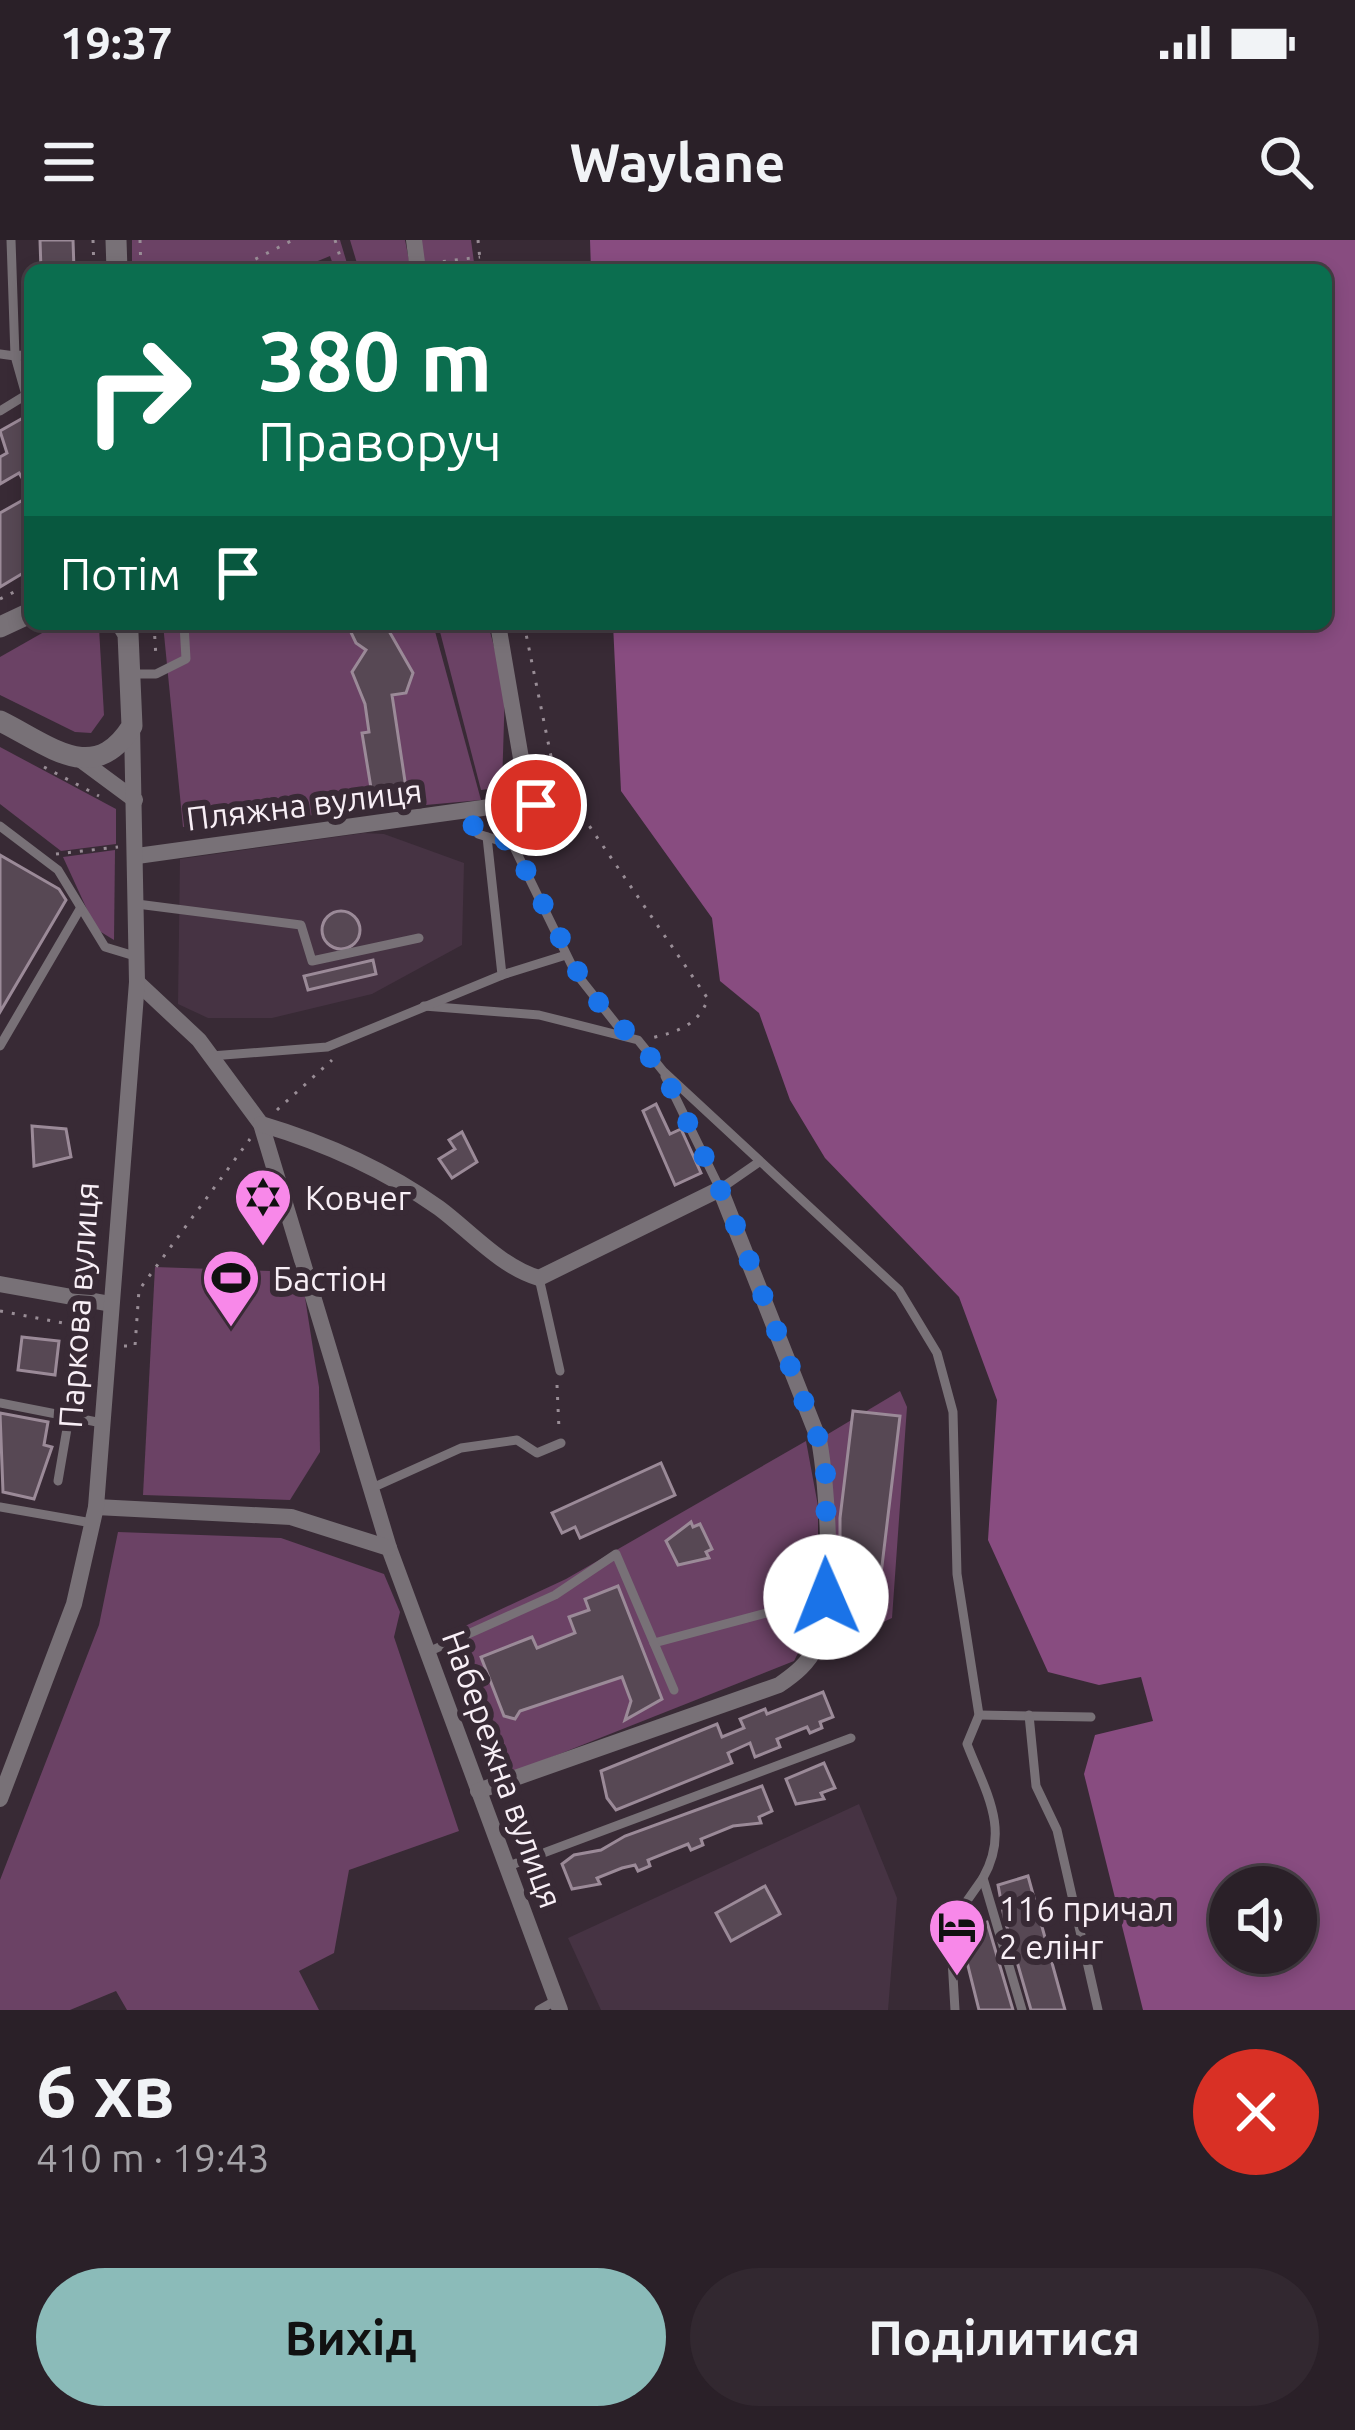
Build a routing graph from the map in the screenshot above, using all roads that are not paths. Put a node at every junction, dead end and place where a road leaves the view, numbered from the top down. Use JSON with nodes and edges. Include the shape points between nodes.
{"nodes":[{"id":1,"x":11,"y":240,"type":"edge"},
{"id":2,"x":0,"y":354,"type":"edge"},
{"id":3,"x":24,"y":355,"type":"edge"},
{"id":4,"x":15,"y":356,"type":"junction"},
{"id":5,"x":24,"y":386,"type":"edge"},
{"id":6,"x":126,"y":630,"type":"edge"},
{"id":7,"x":184,"y":630,"type":"edge"},
{"id":8,"x":499,"y":630,"type":"edge"},
{"id":9,"x":130,"y":674,"type":"junction"},
{"id":10,"x":0,"y":721,"type":"edge"},
{"id":11,"x":132,"y":726,"type":"junction"},
{"id":12,"x":81,"y":760,"type":"junction"},
{"id":13,"x":135,"y":800,"type":"junction"},
{"id":14,"x":469,"y":813,"type":"junction"},
{"id":15,"x":0,"y":826,"type":"edge"},
{"id":16,"x":487,"y":837,"type":"junction"},
{"id":17,"x":136,"y":856,"type":"junction"},
{"id":18,"x":137,"y":904,"type":"junction"},
{"id":19,"x":80,"y":909,"type":"junction"},
{"id":20,"x":419,"y":938,"type":"dead end"},
{"id":21,"x":566,"y":955,"type":"junction"},
{"id":22,"x":137,"y":957,"type":"junction"},
{"id":23,"x":502,"y":975,"type":"junction"},
{"id":24,"x":137,"y":982,"type":"junction"},
{"id":25,"x":424,"y":1006,"type":"junction"},
{"id":26,"x":624,"y":1034,"type":"junction"},
{"id":27,"x":0,"y":1046,"type":"edge"},
{"id":28,"x":212,"y":1056,"type":"junction"},
{"id":29,"x":663,"y":1071,"type":"junction"},
{"id":30,"x":260,"y":1124,"type":"junction"},
{"id":31,"x":759,"y":1162,"type":"junction"},
{"id":32,"x":720,"y":1190,"type":"junction"},
{"id":33,"x":539,"y":1278,"type":"junction"},
{"id":34,"x":0,"y":1284,"type":"edge"},
{"id":35,"x":111,"y":1304,"type":"junction"},
{"id":36,"x":560,"y":1371,"type":"road end"},
{"id":37,"x":0,"y":1403,"type":"edge"},
{"id":38,"x":75,"y":1418,"type":"junction"},
{"id":39,"x":102,"y":1423,"type":"junction"},
{"id":40,"x":561,"y":1443,"type":"road end"},
{"id":41,"x":58,"y":1481,"type":"dead end"},
{"id":42,"x":372,"y":1488,"type":"junction"},
{"id":43,"x":0,"y":1507,"type":"edge"},
{"id":44,"x":94,"y":1515,"type":"junction"},
{"id":45,"x":389,"y":1548,"type":"junction"},
{"id":46,"x":826,"y":1597,"type":"junction"},
{"id":47,"x":653,"y":1643,"type":"junction"},
{"id":48,"x":428,"y":1652,"type":"junction"},
{"id":49,"x":674,"y":1690,"type":"dead end"},
{"id":50,"x":979,"y":1715,"type":"junction"},
{"id":51,"x":1029,"y":1715,"type":"junction"},
{"id":52,"x":1090,"y":1717,"type":"dead end"},
{"id":53,"x":851,"y":1738,"type":"dead end"},
{"id":54,"x":478,"y":1791,"type":"junction"},
{"id":55,"x":0,"y":1799,"type":"edge"},
{"id":56,"x":506,"y":1867,"type":"junction"},
{"id":57,"x":983,"y":1878,"type":"junction"},
{"id":58,"x":552,"y":2007,"type":"edge"},
{"id":59,"x":955,"y":2010,"type":"edge"},
{"id":60,"x":1022,"y":2010,"type":"edge"},
{"id":61,"x":1098,"y":2010,"type":"edge"}],
"edges":[{"from":1,"to":4,"type":"lane"},
{"from":2,"to":4,"type":"lane"},
{"from":3,"to":4,"type":"lane"},
{"from":4,"to":5,"type":"lane"},
{"from":6,"to":9,"type":"street"},
{"from":7,"to":9,"type":"lane","via":[[186,659],[156,674]]},
{"from":8,"to":14,"type":"street","name":"Пляжна вулиця","via":[[522,784],[505,805]]},
{"from":9,"to":11,"type":"street"},
{"from":10,"to":12,"type":"street"},
{"from":11,"to":12,"type":"street","via":[[110,753]]},
{"from":11,"to":13,"type":"street","name":"Паркова вулиця"},
{"from":12,"to":13,"type":"street"},
{"from":13,"to":17,"type":"street","name":"Паркова вулиця"},
{"from":14,"to":16,"type":"lane","via":[[474,831]]},
{"from":14,"to":17,"type":"street","name":"Пляжна вулиця"},
{"from":15,"to":19,"type":"lane","via":[[66,879]]},
{"from":16,"to":21,"type":"lane","via":[[513,845]]},
{"from":16,"to":23,"type":"lane"},
{"from":17,"to":18,"type":"street","name":"Паркова вулиця"},
{"from":18,"to":20,"type":"lane","via":[[301,925],[311,962]]},
{"from":18,"to":22,"type":"street","name":"Паркова вулиця"},
{"from":19,"to":22,"type":"lane","via":[[105,947]]},
{"from":19,"to":27,"type":"lane"},
{"from":21,"to":23,"type":"lane"},
{"from":21,"to":26,"type":"lane"},
{"from":22,"to":24,"type":"street","name":"Паркова вулиця"},
{"from":23,"to":25,"type":"lane"},
{"from":24,"to":28,"type":"street","name":"Набережна вулиця"},
{"from":24,"to":35,"type":"street","name":"Паркова вулиця"},
{"from":25,"to":26,"type":"lane","via":[[539,1015]]},
{"from":25,"to":28,"type":"lane","via":[[327,1047]]},
{"from":26,"to":29,"type":"lane"},
{"from":28,"to":30,"type":"street","name":"Набережна вулиця"},
{"from":29,"to":31,"type":"lane"},
{"from":29,"to":32,"type":"lane"},
{"from":30,"to":33,"type":"street","via":[[368,1166]]},
{"from":30,"to":42,"type":"street","name":"Набережна вулиця"},
{"from":31,"to":32,"type":"lane"},
{"from":31,"to":50,"type":"lane","via":[[883,1272],[937,1353],[956,1432],[957,1574]]},
{"from":32,"to":33,"type":"street"},
{"from":32,"to":46,"type":"street","via":[[819,1440]]},
{"from":33,"to":36,"type":"lane"},
{"from":34,"to":35,"type":"street"},
{"from":35,"to":39,"type":"street","name":"Паркова вулиця"},
{"from":37,"to":38,"type":"lane"},
{"from":38,"to":39,"type":"lane"},
{"from":38,"to":41,"type":"lane"},
{"from":39,"to":44,"type":"street","name":"Паркова вулиця"},
{"from":40,"to":42,"type":"lane","via":[[537,1453],[518,1440],[461,1448]]},
{"from":42,"to":45,"type":"street","name":"Набережна вулиця"},
{"from":43,"to":44,"type":"lane"},
{"from":44,"to":45,"type":"street","via":[[291,1517]]},
{"from":44,"to":55,"type":"street","name":"Паркова вулиця","via":[[74,1604]]},
{"from":45,"to":48,"type":"street","name":"Набережна вулиця"},
{"from":46,"to":47,"type":"lane"},
{"from":46,"to":54,"type":"street","via":[[819,1642],[801,1670],[778,1685]]},
{"from":47,"to":48,"type":"lane","via":[[616,1554],[555,1595]]},
{"from":47,"to":49,"type":"lane"},
{"from":48,"to":54,"type":"street","name":"Набережна вулиця"},
{"from":50,"to":51,"type":"lane"},
{"from":50,"to":57,"type":"lane","via":[[967,1744],[998,1831]]},
{"from":51,"to":52,"type":"lane"},
{"from":51,"to":61,"type":"lane","via":[[1036,1786],[1058,1830]]},
{"from":53,"to":56,"type":"lane"},
{"from":54,"to":56,"type":"street","name":"Набережна вулиця"},
{"from":56,"to":58,"type":"street","name":"Набережна вулиця"},
{"from":57,"to":59,"type":"lane","via":[[950,1925]]},
{"from":57,"to":60,"type":"lane"}]}
